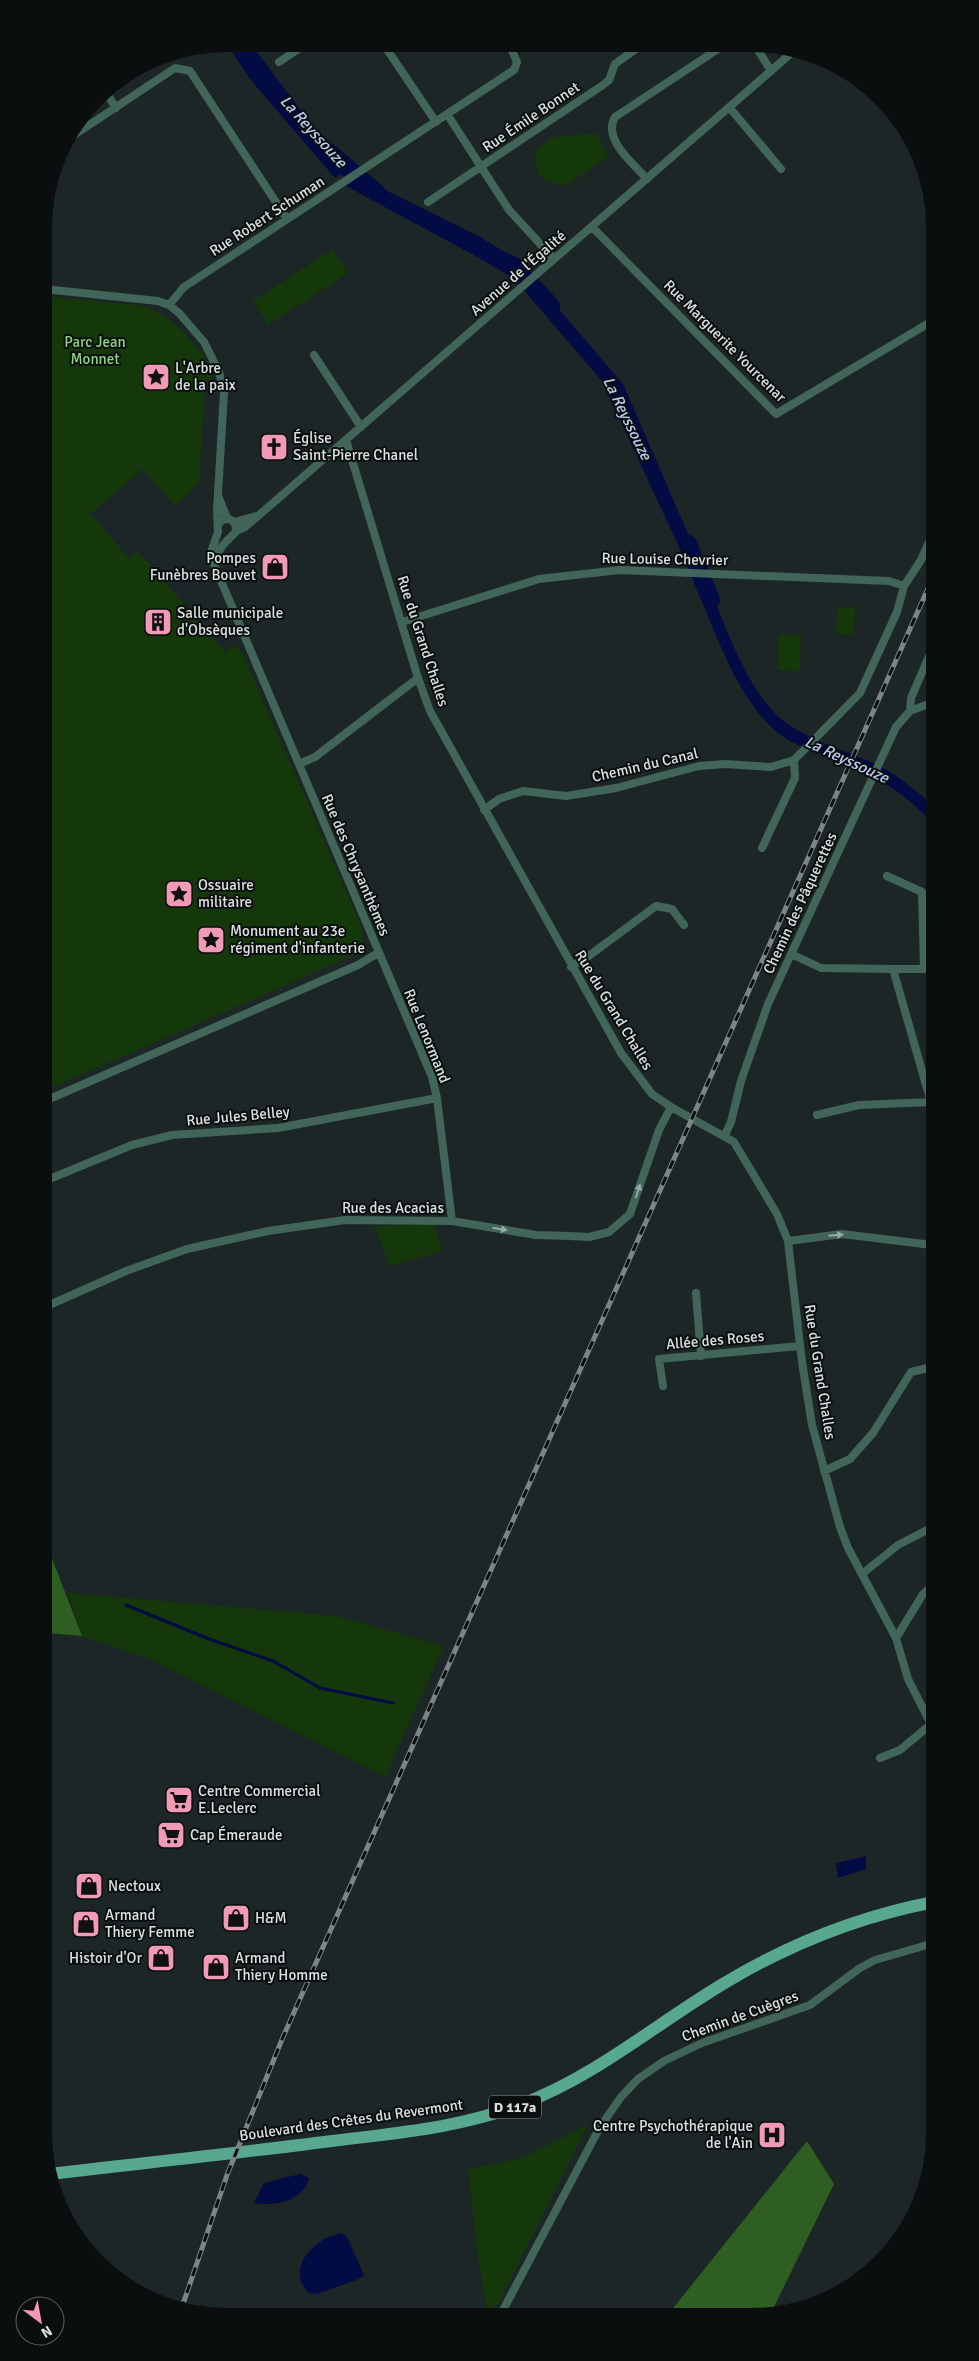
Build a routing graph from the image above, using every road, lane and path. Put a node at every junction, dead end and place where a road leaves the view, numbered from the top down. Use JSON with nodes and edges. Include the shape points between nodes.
{"nodes":[{"id":1,"x":294,"y":52,"type":"edge"},
{"id":2,"x":389,"y":52,"type":"edge"},
{"id":3,"x":513,"y":52,"type":"edge"},
{"id":4,"x":632,"y":52,"type":"edge"},
{"id":5,"x":713,"y":52,"type":"edge"},
{"id":6,"x":760,"y":53,"type":"edge"},
{"id":7,"x":788,"y":56,"type":"edge"},
{"id":8,"x":279,"y":62,"type":"dead end"},
{"id":9,"x":771,"y":71,"type":"junction"},
{"id":10,"x":110,"y":98,"type":"edge"},
{"id":11,"x":729,"y":107,"type":"junction"},
{"id":12,"x":116,"y":108,"type":"junction"},
{"id":13,"x":447,"y":114,"type":"junction"},
{"id":14,"x":436,"y":122,"type":"junction"},
{"id":15,"x":84,"y":129,"type":"edge"},
{"id":16,"x":482,"y":167,"type":"junction"},
{"id":17,"x":781,"y":169,"type":"dead end"},
{"id":18,"x":647,"y":179,"type":"junction"},
{"id":19,"x":428,"y":202,"type":"dead end"},
{"id":20,"x":287,"y":219,"type":"junction"},
{"id":21,"x":592,"y":227,"type":"junction"},
{"id":22,"x":554,"y":259,"type":"junction"},
{"id":23,"x":53,"y":290,"type":"edge"},
{"id":24,"x":169,"y":306,"type":"junction"},
{"id":25,"x":926,"y":325,"type":"edge"},
{"id":26,"x":314,"y":355,"type":"dead end"},
{"id":27,"x":361,"y":427,"type":"junction"},
{"id":28,"x":346,"y":440,"type":"junction"},
{"id":29,"x":218,"y":496,"type":"junction"},
{"id":30,"x":258,"y":516,"type":"junction"},
{"id":31,"x":230,"y":520,"type":"junction"},
{"id":32,"x":219,"y":523,"type":"junction"},
{"id":33,"x":236,"y":531,"type":"junction"},
{"id":34,"x":218,"y":532,"type":"junction"},
{"id":35,"x":228,"y":537,"type":"junction"},
{"id":36,"x":926,"y":549,"type":"edge"},
{"id":37,"x":214,"y":564,"type":"junction"},
{"id":38,"x":904,"y":586,"type":"junction"},
{"id":39,"x":402,"y":622,"type":"junction"},
{"id":40,"x":926,"y":663,"type":"edge"},
{"id":41,"x":418,"y":678,"type":"junction"},
{"id":42,"x":926,"y":705,"type":"edge"},
{"id":43,"x":910,"y":711,"type":"junction"},
{"id":44,"x":794,"y":760,"type":"junction"},
{"id":45,"x":299,"y":764,"type":"junction"},
{"id":46,"x":484,"y":810,"type":"junction"},
{"id":47,"x":762,"y":848,"type":"dead end"},
{"id":48,"x":887,"y":876,"type":"dead end"},
{"id":49,"x":684,"y":925,"type":"dead end"},
{"id":50,"x":378,"y":953,"type":"junction"},
{"id":51,"x":791,"y":954,"type":"junction"},
{"id":52,"x":926,"y":954,"type":"edge"},
{"id":53,"x":571,"y":966,"type":"junction"},
{"id":54,"x":893,"y":969,"type":"junction"},
{"id":55,"x":926,"y":969,"type":"edge"},
{"id":56,"x":926,"y":1085,"type":"edge"},
{"id":57,"x":53,"y":1098,"type":"edge"},
{"id":58,"x":437,"y":1098,"type":"junction"},
{"id":59,"x":926,"y":1103,"type":"edge"},
{"id":60,"x":671,"y":1107,"type":"junction"},
{"id":61,"x":817,"y":1115,"type":"dead end"},
{"id":62,"x":725,"y":1135,"type":"junction"},
{"id":63,"x":52,"y":1178,"type":"edge"},
{"id":64,"x":452,"y":1221,"type":"junction"},
{"id":65,"x":788,"y":1241,"type":"junction"},
{"id":66,"x":926,"y":1244,"type":"edge"},
{"id":67,"x":696,"y":1293,"type":"dead end"},
{"id":68,"x":52,"y":1304,"type":"edge"},
{"id":69,"x":800,"y":1346,"type":"junction"},
{"id":70,"x":702,"y":1356,"type":"junction"},
{"id":71,"x":926,"y":1368,"type":"edge"},
{"id":72,"x":663,"y":1386,"type":"dead end"},
{"id":73,"x":824,"y":1471,"type":"junction"},
{"id":74,"x":926,"y":1531,"type":"edge"},
{"id":75,"x":862,"y":1574,"type":"junction"},
{"id":76,"x":926,"y":1591,"type":"edge"},
{"id":77,"x":896,"y":1638,"type":"junction"},
{"id":78,"x":926,"y":1715,"type":"edge"},
{"id":79,"x":926,"y":1731,"type":"edge"},
{"id":80,"x":880,"y":1758,"type":"dead end"},
{"id":81,"x":926,"y":1903,"type":"edge"},
{"id":82,"x":926,"y":1944,"type":"edge"},
{"id":83,"x":57,"y":2173,"type":"edge"},
{"id":84,"x":504,"y":2308,"type":"edge"}],
"edges":[{"from":1,"to":8,"type":"street"},
{"from":2,"to":14,"type":"street"},
{"from":3,"to":13,"type":"street","name":"Rue Robert Schuman","via":[[517,62],[514,70]]},
{"from":4,"to":16,"type":"street","name":"Rue Émile Bonnet","via":[[615,64],[609,80],[603,85]]},
{"from":5,"to":18,"type":"street","via":[[615,117],[611,123],[610,131],[616,143]]},
{"from":6,"to":9,"type":"street"},
{"from":7,"to":9,"type":"street","name":"Avenue de l'Égalité"},
{"from":9,"to":11,"type":"street","name":"Avenue de l'Égalité"},
{"from":10,"to":12,"type":"street"},
{"from":11,"to":17,"type":"street"},
{"from":11,"to":18,"type":"street","name":"Avenue de l'Égalité"},
{"from":12,"to":15,"type":"street"},
{"from":12,"to":20,"type":"street","via":[[175,68],[190,71]]},
{"from":13,"to":14,"type":"street","name":"Rue Robert Schuman"},
{"from":13,"to":16,"type":"street"},
{"from":14,"to":20,"type":"street","name":"Rue Robert Schuman"},
{"from":16,"to":19,"type":"street","name":"Rue Émile Bonnet"},
{"from":16,"to":22,"type":"street","via":[[509,210]]},
{"from":18,"to":21,"type":"street","name":"Avenue de l'Égalité"},
{"from":20,"to":24,"type":"street","name":"Rue Robert Schuman","via":[[184,287]]},
{"from":21,"to":22,"type":"street","name":"Avenue de l'Égalité"},
{"from":21,"to":25,"type":"street","name":"Rue Marguerite Yourcenar","via":[[776,414]]},
{"from":22,"to":27,"type":"street","name":"Avenue de l'Égalité"},
{"from":23,"to":24,"type":"street","via":[[138,298]]},
{"from":24,"to":29,"type":"street","via":[[191,325],[204,342],[219,372],[224,392],[224,414]]},
{"from":26,"to":27,"type":"street"},
{"from":27,"to":28,"type":"street","name":"Avenue de l'Égalité"},
{"from":28,"to":30,"type":"street","name":"Avenue de l'Égalité"},
{"from":28,"to":39,"type":"street","name":"Rue du Grand Challes"},
{"from":29,"to":31,"type":"street"},
{"from":29,"to":32,"type":"street"},
{"from":30,"to":31,"type":"street","name":"Avenue de l'Égalité"},
{"from":30,"to":33,"type":"street","name":"Avenue de l'Égalité"},
{"from":31,"to":32,"type":"street"},
{"from":31,"to":33,"type":"street"},
{"from":32,"to":34,"type":"street"},
{"from":33,"to":35,"type":"street"},
{"from":34,"to":35,"type":"street"},
{"from":34,"to":37,"type":"street","name":"Rue des Chrysanthèmes","via":[[210,550]]},
{"from":35,"to":37,"type":"street"},
{"from":36,"to":38,"type":"street","name":"Chemin du Canal"},
{"from":37,"to":45,"type":"street","name":"Rue des Chrysanthèmes"},
{"from":38,"to":39,"type":"street","name":"Rue Louise Chevrier","via":[[889,581],[620,570],[538,579]]},
{"from":38,"to":44,"type":"street","name":"Chemin du Canal","via":[[897,612],[860,693]]},
{"from":39,"to":41,"type":"street","name":"Rue du Grand Challes"},
{"from":40,"to":43,"type":"street","via":[[911,698]]},
{"from":41,"to":45,"type":"street","via":[[315,757]]},
{"from":41,"to":46,"type":"street","name":"Rue du Grand Challes","via":[[430,711]]},
{"from":42,"to":43,"type":"street"},
{"from":43,"to":51,"type":"street","name":"Chemin des Pâquerettes","via":[[896,727]]},
{"from":44,"to":46,"type":"street","name":"Chemin du Canal","via":[[771,767],[699,766],[616,788],[566,796],[523,791],[499,799]]},
{"from":44,"to":47,"type":"street","via":[[795,778]]},
{"from":45,"to":50,"type":"street","name":"Rue des Chrysanthèmes"},
{"from":46,"to":53,"type":"street","name":"Rue du Grand Challes"},
{"from":48,"to":52,"type":"street","via":[[922,892]]},
{"from":49,"to":53,"type":"street","via":[[672,909],[656,906]]},
{"from":50,"to":57,"type":"street","name":"Rue des Chrysanthèmes","via":[[358,965]]},
{"from":50,"to":58,"type":"street","name":"Rue Lenormand","via":[[432,1077]]},
{"from":51,"to":54,"type":"street","via":[[821,968]]},
{"from":51,"to":62,"type":"street","name":"Chemin des Pâquerettes","via":[[768,1004]]},
{"from":53,"to":60,"type":"street","name":"Rue du Grand Challes","via":[[621,1053],[652,1094]]},
{"from":54,"to":55,"type":"street"},
{"from":54,"to":56,"type":"street"},
{"from":58,"to":63,"type":"street","name":"Rue Jules Belley","via":[[278,1128],[172,1135],[132,1145]]},
{"from":58,"to":64,"type":"street","name":"Rue Lenormand"},
{"from":59,"to":61,"type":"street","via":[[859,1105]]},
{"from":60,"to":62,"type":"street","name":"Rue du Grand Challes"},
{"from":64,"to":60,"type":"street","name":"Rue des Acacias","one_way":true,"via":[[536,1235],[589,1237],[609,1232],[630,1214],[658,1130]]},
{"from":62,"to":65,"type":"street","name":"Rue du Grand Challes","via":[[743,1154],[777,1214]]},
{"from":64,"to":68,"type":"street","name":"Rue des Acacias","via":[[345,1220],[268,1231],[187,1249],[126,1271]]},
{"from":65,"to":66,"type":"street","one_way":true,"via":[[842,1234]]},
{"from":65,"to":69,"type":"street","name":"Rue du Grand Challes"},
{"from":67,"to":70,"type":"street"},
{"from":69,"to":70,"type":"street","name":"Allée des Roses"},
{"from":69,"to":73,"type":"street","name":"Rue du Grand Challes","via":[[812,1425]]},
{"from":70,"to":72,"type":"street","name":"Allée des Roses","via":[[660,1359]]},
{"from":71,"to":73,"type":"street","via":[[911,1372],[850,1459]]},
{"from":73,"to":75,"type":"street","name":"Rue du Grand Challes","via":[[840,1528]]},
{"from":74,"to":75,"type":"street","via":[[898,1545]]},
{"from":75,"to":77,"type":"street","name":"Rue du Grand Challes"},
{"from":76,"to":77,"type":"street"},
{"from":77,"to":78,"type":"street","name":"Rue du Grand Challes","via":[[908,1679]]},
{"from":79,"to":80,"type":"street","via":[[900,1750]]},
{"from":81,"to":83,"type":"main road","name":"Boulevard des Crêtes du Revermont","number":"D 117a","via":[[846,1924],[780,1952],[726,1982],[599,2067],[521,2105],[486,2116],[395,2133]]},
{"from":82,"to":84,"type":"street","name":"Chemin de Cuègres","via":[[875,1960],[810,2005],[702,2043],[664,2061],[638,2079],[600,2127]]}]}
